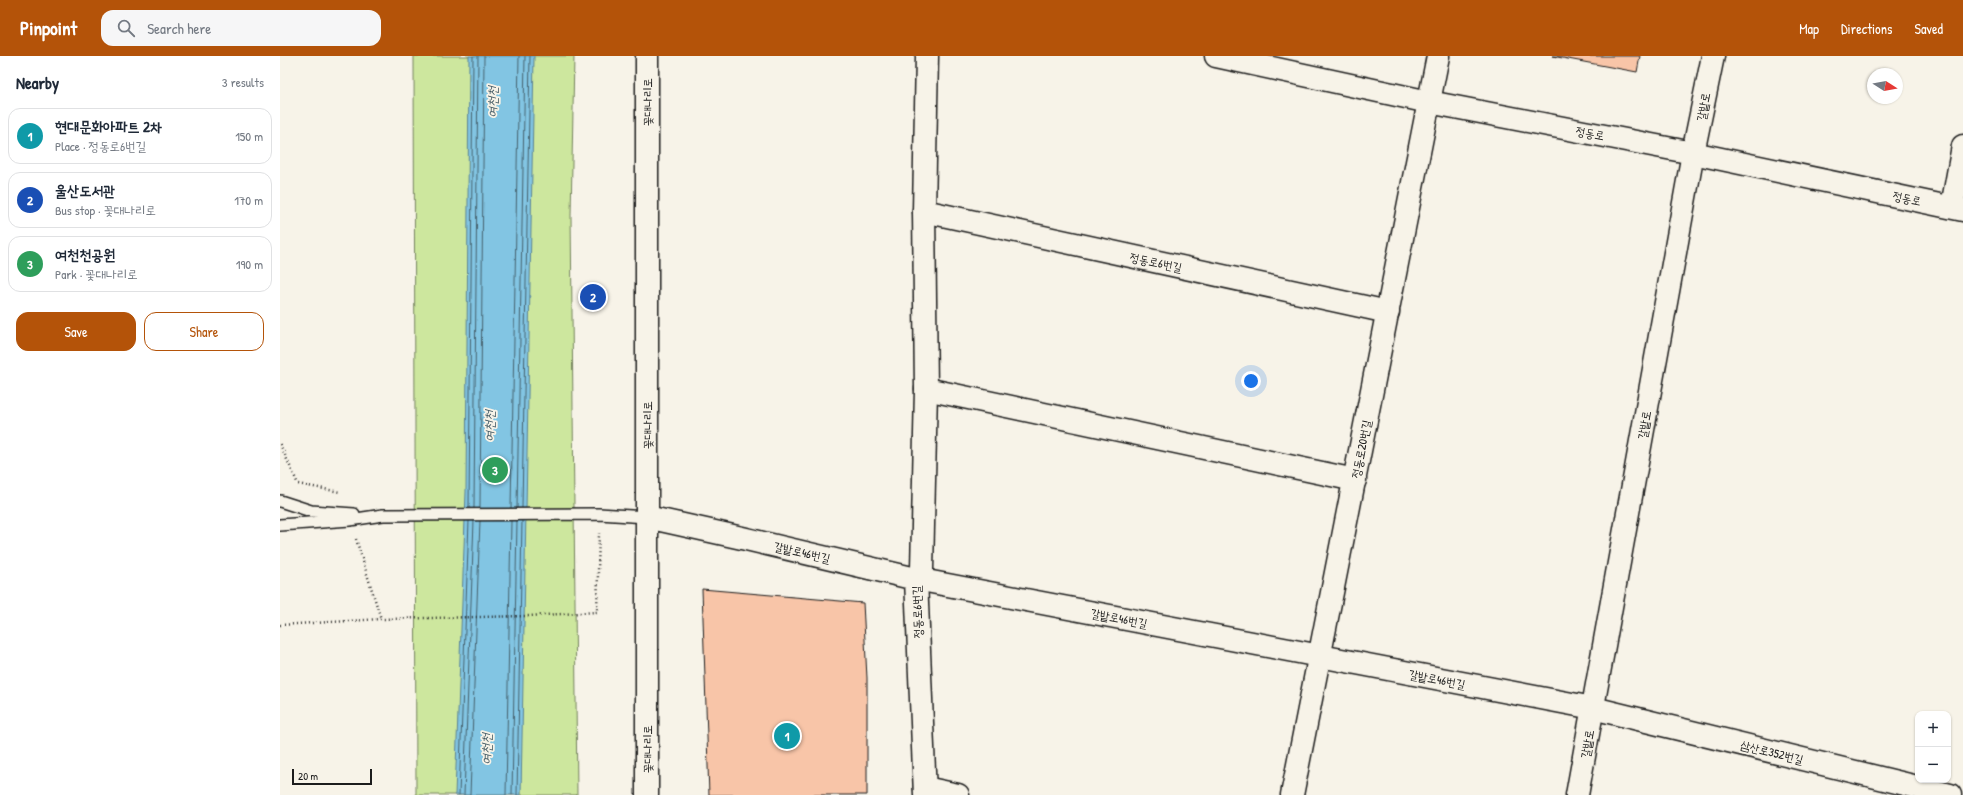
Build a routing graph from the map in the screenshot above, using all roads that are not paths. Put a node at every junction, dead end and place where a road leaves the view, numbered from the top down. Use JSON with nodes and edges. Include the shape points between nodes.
{"nodes":[{"id":1,"x":647,"y":56,"type":"edge"},
{"id":2,"x":927,"y":56,"type":"edge"},
{"id":3,"x":1216,"y":56,"type":"edge"},
{"id":4,"x":1438,"y":56,"type":"edge"},
{"id":5,"x":1713,"y":56,"type":"edge"},
{"id":6,"x":1429,"y":102,"type":"junction"},
{"id":7,"x":1963,"y":146,"type":"edge"},
{"id":8,"x":1693,"y":154,"type":"junction"},
{"id":9,"x":1958,"y":209,"type":"edge"},
{"id":10,"x":924,"y":211,"type":"junction"},
{"id":11,"x":1388,"y":312,"type":"junction"},
{"id":12,"x":926,"y":389,"type":"junction"},
{"id":13,"x":1355,"y":480,"type":"junction"},
{"id":14,"x":280,"y":501,"type":"edge"},
{"id":15,"x":371,"y":516,"type":"junction"},
{"id":16,"x":647,"y":517,"type":"junction"},
{"id":17,"x":280,"y":525,"type":"edge"},
{"id":18,"x":916,"y":579,"type":"junction"},
{"id":19,"x":1320,"y":656,"type":"junction"},
{"id":20,"x":1593,"y":708,"type":"junction"},
{"id":21,"x":925,"y":792,"type":"edge"},
{"id":22,"x":648,"y":795,"type":"edge"},
{"id":23,"x":958,"y":795,"type":"edge"},
{"id":24,"x":1292,"y":795,"type":"edge"},
{"id":25,"x":1577,"y":795,"type":"edge"},
{"id":26,"x":1950,"y":795,"type":"edge"}],
"edges":[{"from":1,"to":16,"type":"street","name":"꽃대나리로"},
{"from":2,"to":10,"type":"street","name":"정동로6번길"},
{"from":3,"to":6,"type":"street","name":"정동로"},
{"from":4,"to":6,"type":"street","name":"정동로20번길"},
{"from":5,"to":8,"type":"street","name":"갈밭로"},
{"from":6,"to":8,"type":"street","name":"정동로"},
{"from":6,"to":11,"type":"street","name":"정동로20번길"},
{"from":7,"to":9,"type":"street"},
{"from":8,"to":9,"type":"street","name":"정동로"},
{"from":8,"to":20,"type":"street","name":"갈밭로"},
{"from":10,"to":11,"type":"street","name":"정동로6번길"},
{"from":10,"to":12,"type":"street","name":"정동로6번길"},
{"from":11,"to":13,"type":"street","name":"정동로20번길"},
{"from":12,"to":13,"type":"street"},
{"from":12,"to":18,"type":"street","name":"정동로6번길","via":[[922,570]]},
{"from":13,"to":19,"type":"street","name":"정동로20번길"},
{"from":14,"to":15,"type":"lane","via":[[312,511]]},
{"from":15,"to":16,"type":"lane","via":[[595,514]]},
{"from":15,"to":17,"type":"lane"},
{"from":16,"to":18,"type":"street","name":"갈밭로46번길"},
{"from":16,"to":22,"type":"street","name":"꽃대나리로"},
{"from":18,"to":19,"type":"street","name":"갈밭로46번길"},
{"from":18,"to":21,"type":"street","name":"정동로6번길"},
{"from":19,"to":20,"type":"street","name":"갈밭로46번길"},
{"from":19,"to":24,"type":"street","name":"정동로20번길"},
{"from":20,"to":25,"type":"street","name":"갈밭로"},
{"from":20,"to":26,"type":"street","name":"삼산로352번길"},
{"from":21,"to":23,"type":"street","name":"정동로6번길"}]}
